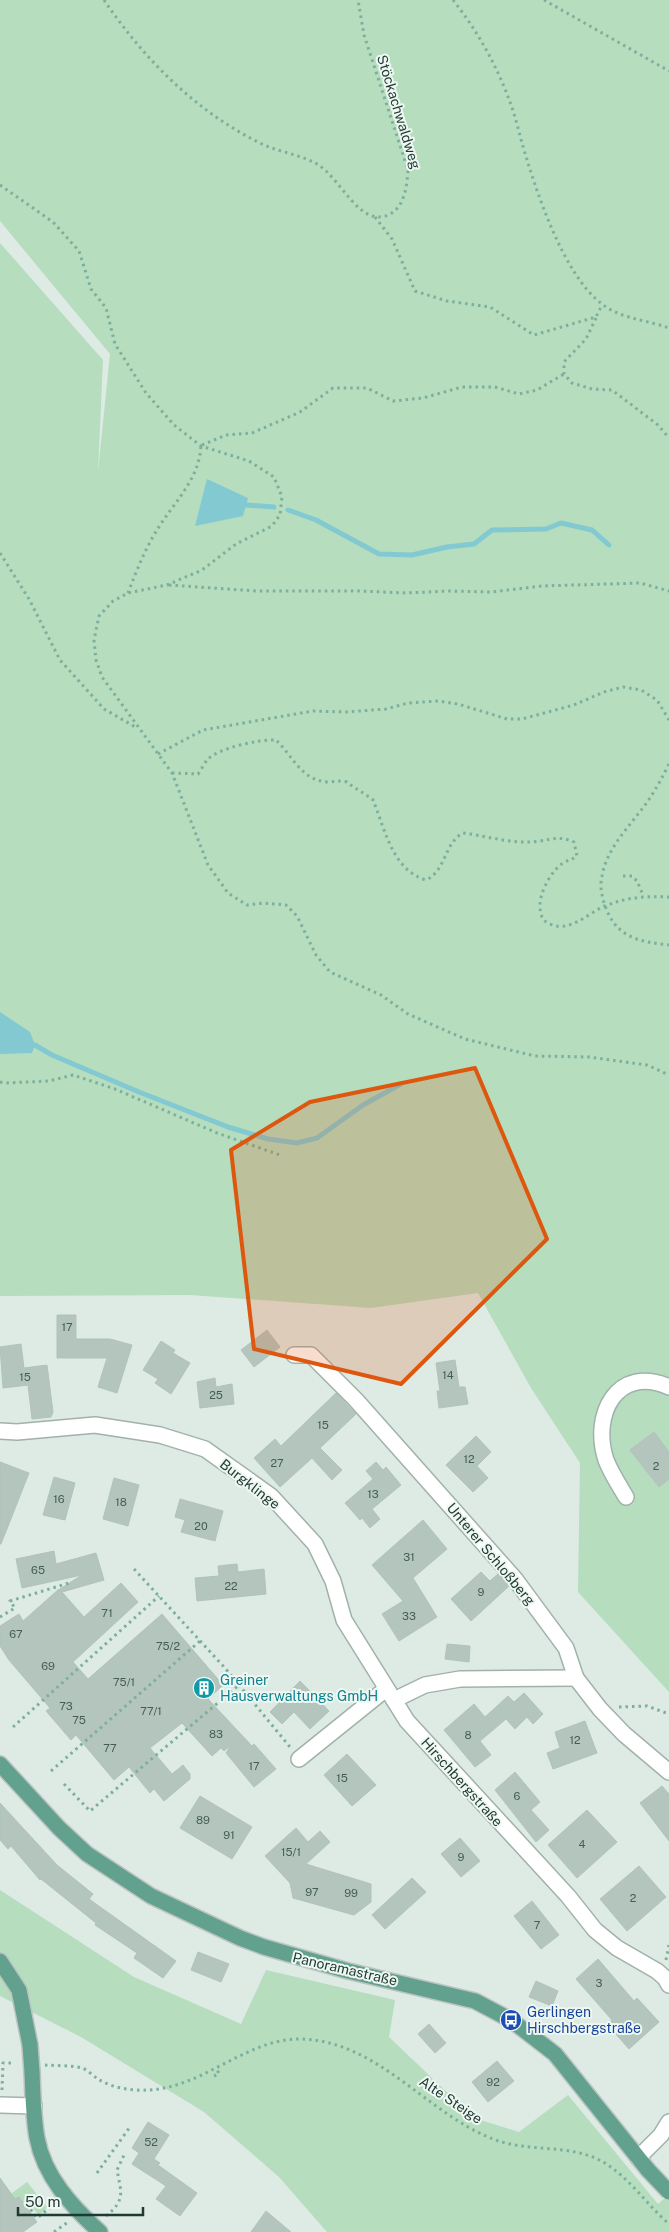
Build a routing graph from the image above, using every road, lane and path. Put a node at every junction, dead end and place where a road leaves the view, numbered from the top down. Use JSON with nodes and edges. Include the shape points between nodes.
{"nodes":[{"id":1,"x":104,"y":0,"type":"edge"},
{"id":2,"x":358,"y":0,"type":"edge"},
{"id":3,"x":453,"y":0,"type":"edge"},
{"id":4,"x":544,"y":0,"type":"edge"},
{"id":5,"x":669,"y":71,"type":"edge"},
{"id":6,"x":0,"y":185,"type":"edge"},
{"id":7,"x":374,"y":217,"type":"junction"},
{"id":8,"x":602,"y":304,"type":"junction"},
{"id":9,"x":596,"y":317,"type":"junction"},
{"id":10,"x":669,"y":328,"type":"edge"},
{"id":11,"x":564,"y":374,"type":"junction"},
{"id":12,"x":669,"y":438,"type":"edge"},
{"id":13,"x":201,"y":446,"type":"junction"},
{"id":14,"x":0,"y":553,"type":"edge"},
{"id":15,"x":167,"y":585,"type":"junction"},
{"id":16,"x":669,"y":591,"type":"edge"},
{"id":17,"x":128,"y":593,"type":"junction"},
{"id":18,"x":669,"y":720,"type":"edge"},
{"id":19,"x":140,"y":729,"type":"junction"},
{"id":20,"x":158,"y":754,"type":"junction"},
{"id":21,"x":669,"y":764,"type":"edge"},
{"id":22,"x":172,"y":773,"type":"junction"},
{"id":23,"x":623,"y":876,"type":"dead end"},
{"id":24,"x":643,"y":895,"type":"junction"},
{"id":25,"x":669,"y":897,"type":"edge"},
{"id":26,"x":605,"y":906,"type":"junction"},
{"id":27,"x":669,"y":945,"type":"edge"},
{"id":28,"x":669,"y":1075,"type":"edge"},
{"id":29,"x":0,"y":1082,"type":"edge"},
{"id":30,"x":280,"y":1156,"type":"dead end"},
{"id":31,"x":294,"y":1355,"type":"dead end"},
{"id":32,"x":669,"y":1387,"type":"edge"},
{"id":33,"x":0,"y":1431,"type":"edge"},
{"id":34,"x":626,"y":1497,"type":"dead end"},
{"id":35,"x":134,"y":1569,"type":"dead end"},
{"id":36,"x":69,"y":1583,"type":"dead end"},
{"id":37,"x":159,"y":1596,"type":"junction"},
{"id":38,"x":0,"y":1617,"type":"edge"},
{"id":39,"x":200,"y":1641,"type":"junction"},
{"id":40,"x":576,"y":1678,"type":"junction"},
{"id":41,"x":239,"y":1685,"type":"junction"},
{"id":42,"x":390,"y":1695,"type":"junction"},
{"id":43,"x":600,"y":1709,"type":"junction"},
{"id":44,"x":669,"y":1714,"type":"edge"},
{"id":45,"x":13,"y":1727,"type":"dead end"},
{"id":46,"x":299,"y":1758,"type":"joint"},
{"id":47,"x":0,"y":1764,"type":"edge"},
{"id":48,"x":51,"y":1772,"type":"dead end"},
{"id":49,"x":669,"y":1772,"type":"edge"},
{"id":50,"x":64,"y":1784,"type":"dead end"},
{"id":51,"x":669,"y":1945,"type":"edge"},
{"id":52,"x":0,"y":1961,"type":"edge"},
{"id":53,"x":669,"y":1967,"type":"edge"},
{"id":54,"x":669,"y":1986,"type":"edge"},
{"id":55,"x":2,"y":2063,"type":"edge"},
{"id":56,"x":11,"y":2063,"type":"dead end"},
{"id":57,"x":37,"y":2068,"type":"junction"},
{"id":58,"x":216,"y":2068,"type":"junction"},
{"id":59,"x":214,"y":2076,"type":"dead end"},
{"id":60,"x":3,"y":2083,"type":"dead end"},
{"id":61,"x":0,"y":2106,"type":"edge"},
{"id":62,"x":34,"y":2106,"type":"junction"},
{"id":63,"x":669,"y":2122,"type":"edge"},
{"id":64,"x":130,"y":2127,"type":"dead end"},
{"id":65,"x":125,"y":2153,"type":"dead end"},
{"id":66,"x":638,"y":2158,"type":"junction"},
{"id":67,"x":97,"y":2173,"type":"dead end"},
{"id":68,"x":669,"y":2192,"type":"edge"},
{"id":69,"x":646,"y":2193,"type":"dead end"},
{"id":70,"x":642,"y":2197,"type":"junction"},
{"id":71,"x":52,"y":2206,"type":"dead end"},
{"id":72,"x":26,"y":2207,"type":"dead end"},
{"id":73,"x":68,"y":2222,"type":"dead end"},
{"id":74,"x":669,"y":2224,"type":"edge"},
{"id":75,"x":97,"y":2229,"type":"edge"},
{"id":76,"x":54,"y":2232,"type":"edge"}],
"edges":[{"from":1,"to":7,"type":"path","via":[[143,52],[201,105],[263,144],[315,162],[329,171],[359,208]]},
{"from":2,"to":7,"type":"path","name":"Stöckachwaldweg","via":[[364,35],[408,170],[407,184],[397,210],[386,216]]},
{"from":3,"to":8,"type":"path","via":[[501,79],[544,209],[571,267]]},
{"from":4,"to":5,"type":"path"},
{"from":6,"to":13,"type":"path","via":[[53,222],[79,251],[92,289],[106,308],[115,344],[130,369],[146,394],[174,426]]},
{"from":7,"to":9,"type":"path","via":[[392,239],[415,291],[447,301],[490,307],[534,335]]},
{"from":8,"to":9,"type":"path"},
{"from":8,"to":10,"type":"path","via":[[623,316]]},
{"from":9,"to":11,"type":"path","via":[[586,339],[564,362]]},
{"from":11,"to":12,"type":"path","via":[[572,383],[612,390],[658,425]]},
{"from":11,"to":13,"type":"path","via":[[537,390],[519,394],[495,387],[462,387],[423,398],[393,401],[367,388],[333,388],[300,412],[252,433],[226,435]]},
{"from":13,"to":15,"type":"path","via":[[249,461],[274,477],[282,496],[280,515],[272,526],[236,544],[202,570]]},
{"from":13,"to":17,"type":"path","via":[[200,460],[191,480],[156,530]]},
{"from":14,"to":19,"type":"path","via":[[29,599],[60,660],[104,709]]},
{"from":15,"to":16,"type":"path","via":[[256,591],[406,593],[491,592],[542,586],[640,583]]},
{"from":15,"to":17,"type":"path"},
{"from":17,"to":19,"type":"path","via":[[113,600],[99,616],[94,640],[102,677]]},
{"from":18,"to":20,"type":"path","via":[[657,700],[641,690],[623,687],[574,706],[522,719],[498,717],[438,701],[408,703],[386,709],[312,712],[202,730]]},
{"from":19,"to":20,"type":"path"},
{"from":20,"to":22,"type":"path"},
{"from":21,"to":26,"type":"path","via":[[608,859],[601,890]]},
{"from":22,"to":26,"type":"path","via":[[198,774],[208,759],[232,748],[250,742],[276,740],[306,774],[327,782],[347,782],[373,800],[389,844],[406,871],[415,877],[426,880],[435,876],[454,840],[463,833],[496,840],[565,838],[574,842],[576,856],[563,863],[551,877],[540,898],[540,913],[550,924],[567,926]]},
{"from":22,"to":28,"type":"path","via":[[208,864],[228,893],[247,905],[286,905],[297,916],[316,955],[330,972],[465,1040],[535,1056],[589,1057],[646,1065]]},
{"from":23,"to":24,"type":"path","via":[[632,876]]},
{"from":24,"to":25,"type":"path"},
{"from":24,"to":26,"type":"path"},
{"from":26,"to":27,"type":"path","via":[[612,921],[627,936]]},
{"from":29,"to":30,"type":"path","via":[[49,1081],[73,1075]]},
{"from":31,"to":40,"type":"street","name":"Unterer Schloßberg","via":[[311,1355],[356,1400],[515,1579],[566,1648]]},
{"from":32,"to":34,"type":"street","via":[[647,1382],[626,1385],[610,1398],[604,1414],[606,1458]]},
{"from":33,"to":42,"type":"street","name":"Burgklinge","via":[[95,1425],[160,1435],[205,1449],[271,1496],[315,1544],[333,1581],[344,1620]]},
{"from":35,"to":37,"type":"path"},
{"from":36,"to":38,"type":"path","via":[[10,1601],[15,1608]]},
{"from":37,"to":39,"type":"path"},
{"from":37,"to":45,"type":"path"},
{"from":39,"to":41,"type":"path"},
{"from":39,"to":48,"type":"path"},
{"from":40,"to":42,"type":"street","via":[[460,1679]]},
{"from":40,"to":43,"type":"street","name":"Unterer Schloßberg"},
{"from":41,"to":46,"type":"path"},
{"from":41,"to":50,"type":"path","via":[[90,1811]]},
{"from":42,"to":46,"type":"street"},
{"from":42,"to":54,"type":"street","name":"Hirschbergstraße","via":[[407,1721],[568,1896],[594,1930],[617,1948],[657,1971],[666,1978]]},
{"from":43,"to":44,"type":"path","via":[[647,1706]]},
{"from":43,"to":49,"type":"street","name":"Unterer Schloßberg"},
{"from":47,"to":66,"type":"main road","name":"Panoramastraße","via":[[87,1854],[151,1896],[264,1947],[475,2001],[511,2020],[555,2054]]},
{"from":51,"to":53,"type":"path","via":[[666,1960]]},
{"from":52,"to":57,"type":"main road","bridge":true,"via":[[19,1990]]},
{"from":55,"to":56,"type":"path"},
{"from":55,"to":60,"type":"path"},
{"from":57,"to":58,"type":"path","name":"Alte Steige","via":[[84,2068],[107,2084],[149,2090]]},
{"from":57,"to":62,"type":"main road"},
{"from":58,"to":59,"type":"path","via":[[220,2074]]},
{"from":58,"to":70,"type":"path","name":"Alte Steige","via":[[276,2042],[302,2039],[353,2052],[492,2139],[594,2158],[611,2168]]},
{"from":61,"to":62,"type":"street"},
{"from":62,"to":75,"type":"main road","via":[[37,2138],[51,2173],[62,2193]]},
{"from":63,"to":66,"type":"street"},
{"from":64,"to":67,"type":"path"},
{"from":65,"to":75,"type":"path","via":[[117,2170],[121,2199]]},
{"from":66,"to":68,"type":"main road","name":"Panoramastraße","bridge":true},
{"from":69,"to":70,"type":"path"},
{"from":70,"to":74,"type":"path","name":"Alte Steige"},
{"from":71,"to":72,"type":"path","via":[[37,2218]]},
{"from":73,"to":76,"type":"path"}]}
